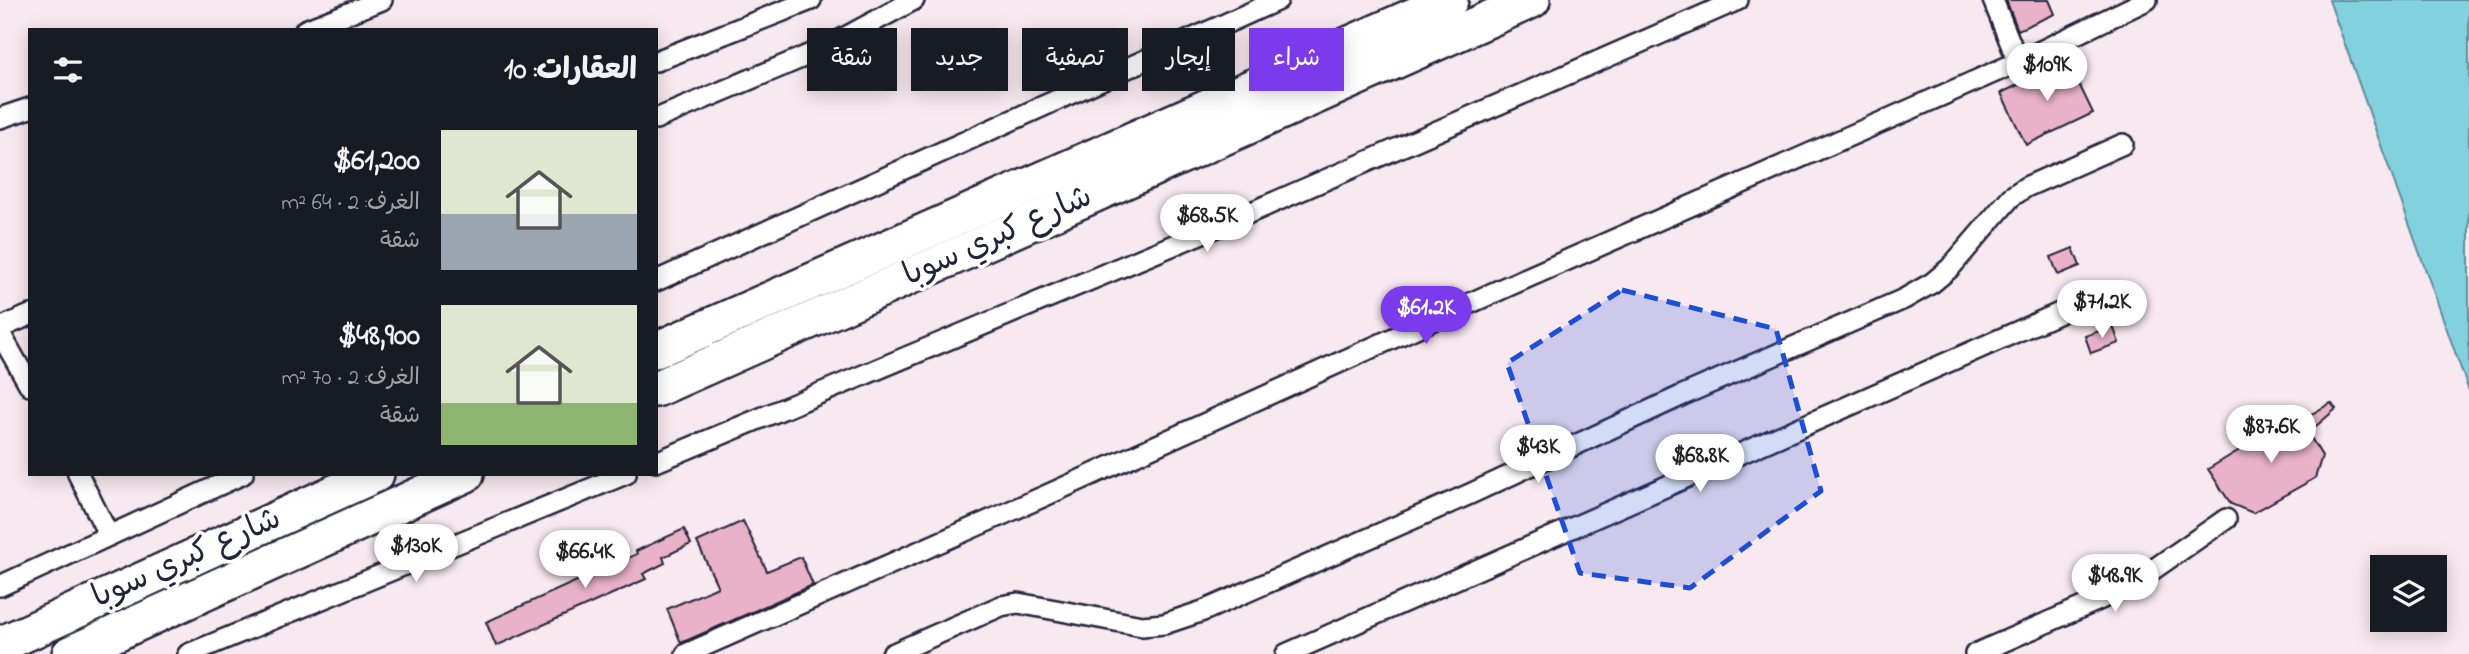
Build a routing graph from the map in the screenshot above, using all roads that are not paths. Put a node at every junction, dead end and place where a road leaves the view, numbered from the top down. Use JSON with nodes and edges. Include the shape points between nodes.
{"nodes":[{"id":1,"x":382,"y":0,"type":"edge"},
{"id":2,"x":811,"y":0,"type":"edge"},
{"id":3,"x":914,"y":0,"type":"edge"},
{"id":4,"x":1278,"y":0,"type":"edge"},
{"id":5,"x":1450,"y":0,"type":"edge"},
{"id":6,"x":1532,"y":0,"type":"edge"},
{"id":7,"x":1738,"y":0,"type":"edge"},
{"id":8,"x":1993,"y":0,"type":"edge"},
{"id":9,"x":2147,"y":0,"type":"edge"},
{"id":10,"x":310,"y":28,"type":"edge"},
{"id":11,"x":658,"y":60,"type":"edge"},
{"id":12,"x":2018,"y":62,"type":"junction"},
{"id":13,"x":28,"y":109,"type":"edge"},
{"id":14,"x":0,"y":118,"type":"edge"},
{"id":15,"x":658,"y":118,"type":"edge"},
{"id":16,"x":2123,"y":144,"type":"dead end"},
{"id":17,"x":658,"y":280,"type":"edge"},
{"id":18,"x":2098,"y":296,"type":"dead end"},
{"id":19,"x":28,"y":316,"type":"edge"},
{"id":20,"x":0,"y":331,"type":"edge"},
{"id":21,"x":658,"y":349,"type":"edge"},
{"id":22,"x":28,"y":380,"type":"edge"},
{"id":23,"x":658,"y":388,"type":"edge"},
{"id":24,"x":658,"y":461,"type":"edge"},
{"id":25,"x":79,"y":476,"type":"edge"},
{"id":26,"x":238,"y":476,"type":"edge"},
{"id":27,"x":372,"y":476,"type":"edge"},
{"id":28,"x":462,"y":476,"type":"edge"},
{"id":29,"x":621,"y":476,"type":"edge"},
{"id":30,"x":2226,"y":519,"type":"dead end"},
{"id":31,"x":108,"y":534,"type":"junction"},
{"id":32,"x":0,"y":586,"type":"edge"},
{"id":33,"x":0,"y":645,"type":"edge"},
{"id":34,"x":192,"y":653,"type":"edge"},
{"id":35,"x":70,"y":654,"type":"edge"},
{"id":36,"x":686,"y":654,"type":"edge"},
{"id":37,"x":892,"y":654,"type":"edge"},
{"id":38,"x":1286,"y":654,"type":"edge"},
{"id":39,"x":1975,"y":654,"type":"edge"}],
"edges":[{"from":1,"to":10,"type":"street"},
{"from":2,"to":11,"type":"street"},
{"from":3,"to":15,"type":"street","via":[[825,48]]},
{"from":4,"to":17,"type":"street"},
{"from":5,"to":21,"type":"highway","name":"شارع كبري سوبا"},
{"from":6,"to":23,"type":"highway","name":"شارع كبري سوبا"},
{"from":7,"to":24,"type":"street","via":[[1231,222]]},
{"from":8,"to":12,"type":"street"},
{"from":9,"to":12,"type":"street"},
{"from":12,"to":36,"type":"street"},
{"from":13,"to":14,"type":"street"},
{"from":16,"to":37,"type":"street","via":[[2011,197],[1950,268],[1904,299],[1203,611],[1142,626],[1018,603],[1001,606]]},
{"from":18,"to":38,"type":"street"},
{"from":19,"to":20,"type":"street"},
{"from":20,"to":22,"type":"street"},
{"from":25,"to":31,"type":"street"},
{"from":26,"to":31,"type":"street"},
{"from":27,"to":33,"type":"highway","name":"شارع كبري سوبا"},
{"from":28,"to":35,"type":"highway","name":"شارع كبري سوبا"},
{"from":29,"to":34,"type":"street"},
{"from":30,"to":39,"type":"street","via":[[2101,599]]},
{"from":31,"to":32,"type":"street"}]}
